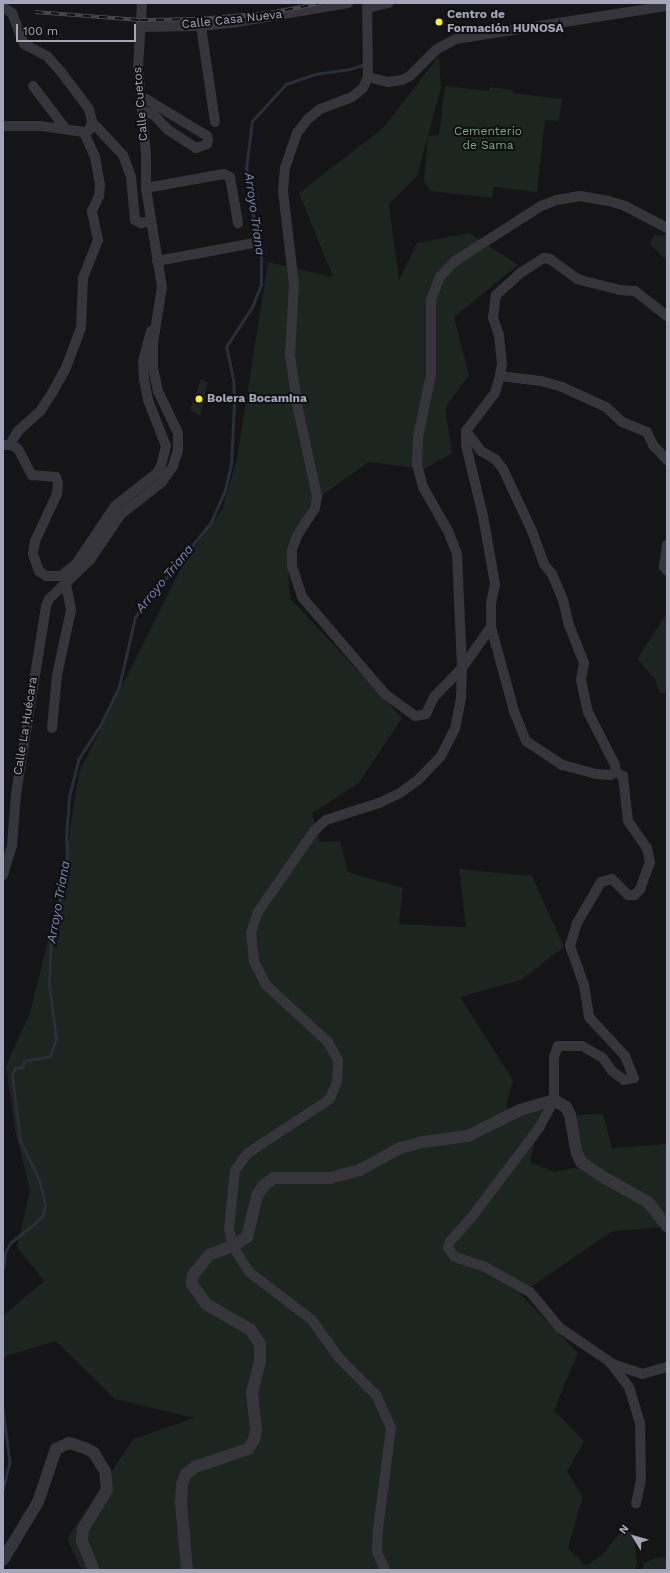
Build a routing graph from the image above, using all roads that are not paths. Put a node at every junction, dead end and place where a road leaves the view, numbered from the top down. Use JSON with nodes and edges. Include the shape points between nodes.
{"nodes":[{"id":1,"x":142,"y":3,"type":"edge"},
{"id":2,"x":348,"y":3,"type":"edge"},
{"id":3,"x":388,"y":3,"type":"edge"},
{"id":4,"x":367,"y":6,"type":"edge"},
{"id":5,"x":667,"y":6,"type":"edge"},
{"id":6,"x":3,"y":7,"type":"edge"},
{"id":7,"x":140,"y":24,"type":"junction"},
{"id":8,"x":201,"y":26,"type":"junction"},
{"id":9,"x":368,"y":77,"type":"junction"},
{"id":10,"x":32,"y":86,"type":"dead end"},
{"id":11,"x":141,"y":100,"type":"junction"},
{"id":12,"x":142,"y":114,"type":"junction"},
{"id":13,"x":92,"y":122,"type":"junction"},
{"id":14,"x":215,"y":122,"type":"dead end"},
{"id":15,"x":3,"y":126,"type":"edge"},
{"id":16,"x":65,"y":128,"type":"junction"},
{"id":17,"x":84,"y":132,"type":"junction"},
{"id":18,"x":146,"y":188,"type":"junction"},
{"id":19,"x":151,"y":221,"type":"junction"},
{"id":20,"x":238,"y":223,"type":"dead end"},
{"id":21,"x":667,"y":228,"type":"edge"},
{"id":22,"x":254,"y":243,"type":"dead end"},
{"id":23,"x":157,"y":261,"type":"junction"},
{"id":24,"x":667,"y":316,"type":"edge"},
{"id":25,"x":158,"y":324,"type":"junction"},
{"id":26,"x":500,"y":376,"type":"junction"},
{"id":27,"x":466,"y":431,"type":"junction"},
{"id":28,"x":6,"y":445,"type":"edge"},
{"id":29,"x":667,"y":460,"type":"edge"},
{"id":30,"x":667,"y":545,"type":"edge"},
{"id":31,"x":667,"y":571,"type":"edge"},
{"id":32,"x":66,"y":585,"type":"junction"},
{"id":33,"x":491,"y":627,"type":"junction"},
{"id":34,"x":462,"y":668,"type":"junction"},
{"id":35,"x":52,"y":728,"type":"dead end"},
{"id":36,"x":616,"y":772,"type":"junction"},
{"id":37,"x":3,"y":876,"type":"edge"},
{"id":38,"x":554,"y":1100,"type":"junction"},
{"id":39,"x":667,"y":1226,"type":"edge"},
{"id":40,"x":233,"y":1246,"type":"junction"},
{"id":41,"x":610,"y":1362,"type":"junction"},
{"id":42,"x":667,"y":1367,"type":"edge"},
{"id":43,"x":636,"y":1503,"type":"dead end"},
{"id":44,"x":3,"y":1560,"type":"edge"},
{"id":45,"x":94,"y":1570,"type":"edge"},
{"id":46,"x":187,"y":1570,"type":"edge"},
{"id":47,"x":385,"y":1570,"type":"edge"}],
"edges":[{"from":1,"to":7,"type":"street","name":"Calle Cuetos"},
{"from":2,"to":8,"type":"street","name":"Calle Casa Nueva","via":[[269,18]]},
{"from":3,"to":4,"type":"street"},
{"from":4,"to":9,"type":"street"},
{"from":5,"to":9,"type":"street","via":[[456,39],[436,48],[410,76],[402,80],[388,82]]},
{"from":6,"to":13,"type":"street","via":[[12,13],[24,44],[48,57],[62,73],[89,109]]},
{"from":7,"to":8,"type":"street","name":"Calle Casa Nueva"},
{"from":7,"to":11,"type":"street","name":"Calle Cuetos","via":[[138,67]]},
{"from":8,"to":14,"type":"street"},
{"from":9,"to":34,"type":"street","via":[[363,88],[352,97],[320,109],[307,120],[297,134],[286,168],[284,191],[294,284],[290,355],[298,409],[317,496],[315,508],[296,536],[292,550],[292,566],[302,597],[335,633],[362,669],[406,711],[415,716],[426,714],[434,697]]},
{"from":10,"to":16,"type":"street"},
{"from":11,"to":12,"type":"street","name":"Calle Cuetos"},
{"from":11,"to":12,"type":"street","via":[[146,99],[207,136],[207,144],[196,148],[168,130],[154,115],[148,112]]},
{"from":12,"to":18,"type":"street","name":"Calle Cuetos"},
{"from":13,"to":17,"type":"street","via":[[89,130]]},
{"from":13,"to":19,"type":"street","via":[[123,155],[131,177],[135,220],[141,223]]},
{"from":15,"to":16,"type":"street"},
{"from":16,"to":17,"type":"street"},
{"from":17,"to":28,"type":"street","via":[[95,157],[100,185],[92,211],[98,240],[84,278],[81,328],[65,370],[52,393],[41,410]]},
{"from":18,"to":19,"type":"street","name":"Calle La Ḥuécara"},
{"from":18,"to":20,"type":"street","via":[[224,174],[230,177]]},
{"from":19,"to":23,"type":"street","name":"Calle La Ḥuécara"},
{"from":21,"to":34,"type":"street","via":[[625,206],[609,201],[580,196],[557,200],[541,206],[456,261],[440,277],[431,300],[430,375],[418,437],[417,465],[423,487],[448,531],[457,554]]},
{"from":22,"to":23,"type":"street"},
{"from":23,"to":25,"type":"street","name":"Calle La Ḥuécara","via":[[162,287]]},
{"from":24,"to":26,"type":"street","via":[[635,291],[619,290],[578,279],[550,259],[544,258],[500,289],[494,299],[493,318],[499,335],[502,364]]},
{"from":25,"to":28,"type":"street","via":[[150,332],[143,361],[145,390],[166,446],[161,466],[157,473],[115,506],[76,564],[61,576],[53,578],[39,571],[33,554],[35,541],[56,494],[56,476],[32,475],[18,449]]},
{"from":25,"to":32,"type":"street","name":"Calle La Ḥuécara","via":[[153,367],[158,391],[178,433],[179,446],[173,466],[162,482],[121,514],[90,560]]},
{"from":26,"to":27,"type":"street","via":[[495,393]]},
{"from":26,"to":29,"type":"street","via":[[524,381],[541,381],[562,387],[606,407],[622,422],[647,432],[653,445]]},
{"from":27,"to":33,"type":"street","via":[[466,445],[483,516],[495,584],[491,603]]},
{"from":27,"to":36,"type":"street","via":[[481,451],[495,459],[503,469],[532,531],[544,564],[558,587],[584,663],[581,680],[585,703]]},
{"from":30,"to":31,"type":"street","via":[[664,567]]},
{"from":32,"to":35,"type":"street","name":"Calle La Ḥuécara","via":[[71,610],[57,675]]},
{"from":32,"to":37,"type":"street","name":"Calle La Ḥuécara","via":[[49,599],[45,610],[16,794],[12,845]]},
{"from":33,"to":34,"type":"street"},
{"from":33,"to":36,"type":"street","via":[[514,711],[526,741],[562,765],[596,774],[610,775]]},
{"from":34,"to":40,"type":"street","via":[[461,697],[455,729],[440,756],[418,780],[400,793],[379,803],[326,820],[314,831],[258,912],[251,933],[254,961],[266,985],[328,1042],[338,1060],[337,1082],[330,1099],[248,1153],[235,1170],[229,1228]]},
{"from":36,"to":38,"type":"street","via":[[623,776],[629,826],[650,855],[648,869],[640,889],[631,896],[612,879],[601,882],[576,923],[570,946],[584,985],[589,1017],[625,1056],[634,1078],[624,1080],[612,1071],[602,1058],[582,1046],[558,1046],[554,1056]]},
{"from":38,"to":39,"type":"street","via":[[566,1107],[570,1115],[581,1162],[648,1202]]},
{"from":38,"to":40,"type":"street","via":[[520,1110],[468,1136],[400,1148],[360,1170],[330,1178],[274,1178],[264,1185],[257,1196],[247,1237]]},
{"from":38,"to":41,"type":"street","via":[[539,1128],[471,1218],[450,1241],[448,1248],[455,1257],[485,1267],[530,1292],[560,1328]]},
{"from":40,"to":46,"type":"street","via":[[209,1255],[200,1263],[193,1275],[192,1284],[206,1304],[251,1330],[260,1344],[260,1361],[252,1393],[256,1430],[254,1440],[248,1449],[195,1467],[186,1474],[182,1484],[181,1503]]},
{"from":40,"to":47,"type":"street","via":[[249,1272],[312,1320],[339,1358],[377,1396],[391,1428],[377,1552]]},
{"from":41,"to":42,"type":"street","via":[[642,1374]]},
{"from":41,"to":43,"type":"street","via":[[629,1388],[640,1422],[641,1480]]},
{"from":44,"to":45,"type":"street","via":[[38,1502],[56,1450],[69,1443],[81,1446],[94,1454],[105,1471],[107,1490],[83,1529],[82,1541]]}]}
